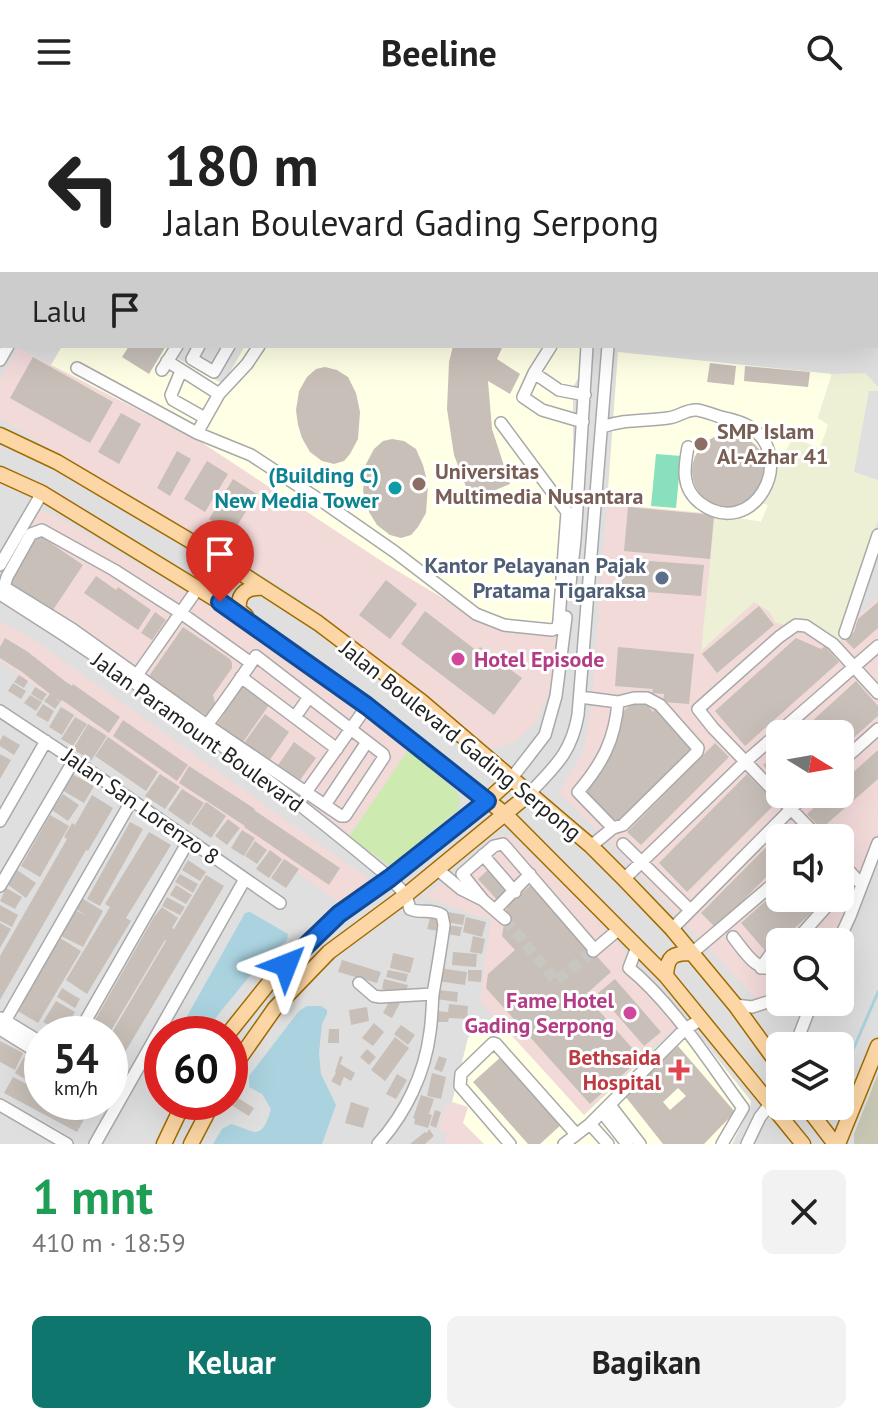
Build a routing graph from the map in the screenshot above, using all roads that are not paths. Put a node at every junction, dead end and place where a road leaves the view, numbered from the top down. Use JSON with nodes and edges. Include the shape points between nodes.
{"nodes":[{"id":1,"x":176,"y":348,"type":"edge"},
{"id":2,"x":198,"y":348,"type":"edge"},
{"id":3,"x":228,"y":348,"type":"edge"},
{"id":4,"x":258,"y":348,"type":"edge"},
{"id":5,"x":550,"y":348,"type":"edge"},
{"id":6,"x":587,"y":348,"type":"edge"},
{"id":7,"x":608,"y":348,"type":"edge"},
{"id":8,"x":77,"y":368,"type":"dead end"},
{"id":9,"x":181,"y":371,"type":"junction"},
{"id":10,"x":534,"y":373,"type":"junction"},
{"id":11,"x":219,"y":394,"type":"junction"},
{"id":12,"x":585,"y":395,"type":"junction"},
{"id":13,"x":205,"y":418,"type":"junction"},
{"id":14,"x":583,"y":422,"type":"junction"},
{"id":15,"x":501,"y":423,"type":"dead end"},
{"id":16,"x":602,"y":427,"type":"junction"},
{"id":17,"x":197,"y":433,"type":"junction"},
{"id":18,"x":0,"y":435,"type":"edge"},
{"id":19,"x":688,"y":447,"type":"dead end"},
{"id":20,"x":0,"y":474,"type":"edge"},
{"id":21,"x":42,"y":493,"type":"junction"},
{"id":22,"x":878,"y":535,"type":"edge"},
{"id":23,"x":199,"y":546,"type":"junction"},
{"id":24,"x":0,"y":565,"type":"edge"},
{"id":25,"x":198,"y":588,"type":"junction"},
{"id":26,"x":264,"y":588,"type":"junction"},
{"id":27,"x":0,"y":594,"type":"edge"},
{"id":28,"x":220,"y":602,"type":"junction"},
{"id":29,"x":181,"y":613,"type":"junction"},
{"id":30,"x":845,"y":633,"type":"dead end"},
{"id":31,"x":878,"y":646,"type":"edge"},
{"id":32,"x":286,"y":648,"type":"junction"},
{"id":33,"x":251,"y":663,"type":"junction"},
{"id":34,"x":854,"y":666,"type":"junction"},
{"id":35,"x":137,"y":675,"type":"junction"},
{"id":36,"x":241,"y":677,"type":"junction"},
{"id":37,"x":878,"y":693,"type":"edge"},
{"id":38,"x":309,"y":697,"type":"junction"},
{"id":39,"x":580,"y":697,"type":"junction"},
{"id":40,"x":618,"y":702,"type":"junction"},
{"id":41,"x":367,"y":706,"type":"junction"},
{"id":42,"x":0,"y":711,"type":"edge"},
{"id":43,"x":295,"y":717,"type":"junction"},
{"id":44,"x":207,"y":725,"type":"junction"},
{"id":45,"x":878,"y":729,"type":"edge"},
{"id":46,"x":351,"y":730,"type":"junction"},
{"id":47,"x":46,"y":741,"type":"junction"},
{"id":48,"x":367,"y":742,"type":"junction"},
{"id":49,"x":337,"y":749,"type":"junction"},
{"id":50,"x":854,"y":750,"type":"edge"},
{"id":51,"x":74,"y":760,"type":"junction"},
{"id":52,"x":745,"y":762,"type":"junction"},
{"id":53,"x":515,"y":774,"type":"junction"},
{"id":54,"x":766,"y":783,"type":"edge"},
{"id":55,"x":533,"y":790,"type":"junction"},
{"id":56,"x":306,"y":792,"type":"junction"},
{"id":57,"x":132,"y":800,"type":"junction"},
{"id":58,"x":487,"y":801,"type":"junction"},
{"id":59,"x":325,"y":805,"type":"junction"},
{"id":60,"x":791,"y":808,"type":"joint"},
{"id":61,"x":505,"y":814,"type":"junction"},
{"id":62,"x":0,"y":821,"type":"edge"},
{"id":63,"x":806,"y":824,"type":"edge"},
{"id":64,"x":613,"y":828,"type":"junction"},
{"id":65,"x":189,"y":840,"type":"junction"},
{"id":66,"x":878,"y":843,"type":"edge"},
{"id":67,"x":623,"y":844,"type":"dead end"},
{"id":68,"x":591,"y":846,"type":"junction"},
{"id":69,"x":483,"y":855,"type":"junction"},
{"id":70,"x":641,"y":863,"type":"junction"},
{"id":71,"x":437,"y":869,"type":"junction"},
{"id":72,"x":530,"y":874,"type":"junction"},
{"id":73,"x":854,"y":876,"type":"edge"},
{"id":74,"x":390,"y":878,"type":"junction"},
{"id":75,"x":245,"y":879,"type":"junction"},
{"id":76,"x":624,"y":879,"type":"junction"},
{"id":77,"x":862,"y":885,"type":"junction"},
{"id":78,"x":0,"y":886,"type":"edge"},
{"id":79,"x":766,"y":890,"type":"edge"},
{"id":80,"x":515,"y":892,"type":"junction"},
{"id":81,"x":406,"y":895,"type":"junction"},
{"id":82,"x":483,"y":900,"type":"junction"},
{"id":83,"x":280,"y":903,"type":"dead end"},
{"id":84,"x":495,"y":910,"type":"junction"},
{"id":85,"x":690,"y":910,"type":"junction"},
{"id":86,"x":505,"y":919,"type":"tunnel mouth"},
{"id":87,"x":844,"y":928,"type":"edge"},
{"id":88,"x":619,"y":929,"type":"junction"},
{"id":89,"x":672,"y":929,"type":"junction"},
{"id":90,"x":733,"y":937,"type":"dead end"},
{"id":91,"x":637,"y":947,"type":"junction"},
{"id":92,"x":692,"y":953,"type":"junction"},
{"id":93,"x":766,"y":961,"type":"edge"},
{"id":94,"x":761,"y":968,"type":"junction"},
{"id":95,"x":766,"y":969,"type":"edge"},
{"id":96,"x":666,"y":976,"type":"junction"},
{"id":97,"x":359,"y":983,"type":"dead end"},
{"id":98,"x":433,"y":994,"type":"junction"},
{"id":99,"x":766,"y":1002,"type":"edge"},
{"id":100,"x":735,"y":1005,"type":"junction"},
{"id":101,"x":88,"y":1016,"type":"edge"},
{"id":102,"x":242,"y":1016,"type":"edge"},
{"id":103,"x":702,"y":1019,"type":"junction"},
{"id":104,"x":2,"y":1023,"type":"edge"},
{"id":105,"x":685,"y":1029,"type":"junction"},
{"id":106,"x":24,"y":1038,"type":"edge"},
{"id":107,"x":248,"y":1046,"type":"edge"},
{"id":108,"x":878,"y":1046,"type":"edge"},
{"id":109,"x":766,"y":1048,"type":"edge"},
{"id":110,"x":128,"y":1080,"type":"edge"},
{"id":111,"x":766,"y":1097,"type":"edge"},
{"id":112,"x":0,"y":1105,"type":"edge"},
{"id":113,"x":606,"y":1108,"type":"junction"},
{"id":114,"x":766,"y":1109,"type":"edge"},
{"id":115,"x":107,"y":1120,"type":"edge"},
{"id":116,"x":175,"y":1120,"type":"edge"},
{"id":117,"x":204,"y":1120,"type":"edge"},
{"id":118,"x":784,"y":1120,"type":"edge"},
{"id":119,"x":817,"y":1120,"type":"edge"},
{"id":120,"x":590,"y":1124,"type":"junction"},
{"id":121,"x":604,"y":1126,"type":"dead end"},
{"id":122,"x":576,"y":1134,"type":"junction"},
{"id":123,"x":67,"y":1144,"type":"edge"},
{"id":124,"x":95,"y":1144,"type":"edge"},
{"id":125,"x":164,"y":1144,"type":"edge"},
{"id":126,"x":191,"y":1144,"type":"edge"},
{"id":127,"x":378,"y":1144,"type":"edge"},
{"id":128,"x":510,"y":1144,"type":"edge"},
{"id":129,"x":564,"y":1144,"type":"edge"},
{"id":130,"x":608,"y":1144,"type":"edge"},
{"id":131,"x":619,"y":1144,"type":"edge"},
{"id":132,"x":627,"y":1144,"type":"edge"},
{"id":133,"x":640,"y":1144,"type":"edge"},
{"id":134,"x":722,"y":1144,"type":"edge"},
{"id":135,"x":747,"y":1144,"type":"edge"},
{"id":136,"x":803,"y":1144,"type":"edge"},
{"id":137,"x":836,"y":1144,"type":"edge"}],
"edges":[{"from":1,"to":9,"type":"street","via":[[165,365]]},
{"from":2,"to":3,"type":"street","via":[[192,359],[214,372]]},
{"from":4,"to":11,"type":"street"},
{"from":5,"to":10,"type":"street"},
{"from":6,"to":12,"type":"street"},
{"from":7,"to":16,"type":"street"},
{"from":8,"to":17,"type":"street"},
{"from":9,"to":11,"type":"street"},
{"from":9,"to":13,"type":"street","via":[[173,400]]},
{"from":10,"to":12,"type":"street","via":[[559,390]]},
{"from":10,"to":14,"type":"street","via":[[523,397],[542,410]]},
{"from":11,"to":13,"type":"street"},
{"from":12,"to":14,"type":"street"},
{"from":13,"to":17,"type":"street"},
{"from":14,"to":53,"type":"street","via":[[556,696],[545,735]]},
{"from":15,"to":17,"type":"street","via":[[567,512],[559,620],[552,630],[504,625],[476,614],[251,455]]},
{"from":16,"to":19,"type":"street","via":[[696,410],[747,425],[768,446],[765,490],[739,511],[728,513],[701,503],[685,481]]},
{"from":16,"to":39,"type":"street"},
{"from":18,"to":23,"type":"main road","name":"Jalan Boulevard Gading Serpong","via":[[57,462]]},
{"from":20,"to":21,"type":"main road","name":"Jalan Boulevard Gading Serpong"},
{"from":21,"to":24,"type":"street"},
{"from":21,"to":25,"type":"main road","name":"Jalan Boulevard Gading Serpong"},
{"from":22,"to":30,"type":"street"},
{"from":23,"to":26,"type":"main road","name":"Jalan Boulevard Gading Serpong"},
{"from":23,"to":28,"type":"main road","via":[[202,555],[239,581],[236,596]]},
{"from":25,"to":28,"type":"main road","name":"Jalan Boulevard Gading Serpong"},
{"from":25,"to":29,"type":"street"},
{"from":26,"to":32,"type":"main road","via":[[243,592],[239,610],[283,640]]},
{"from":26,"to":53,"type":"main road","name":"Jalan Boulevard Gading Serpong","via":[[318,623]]},
{"from":27,"to":74,"type":"street","name":"Jalan Paramount Boulevard","via":[[268,779]]},
{"from":28,"to":32,"type":"main road","name":"Jalan Boulevard Gading Serpong"},
{"from":29,"to":33,"type":"street"},
{"from":29,"to":35,"type":"street"},
{"from":29,"to":35,"type":"street","via":[[42,530],[31,534],[4,587]]},
{"from":31,"to":34,"type":"street"},
{"from":32,"to":41,"type":"main road","name":"Jalan Boulevard Gading Serpong"},
{"from":33,"to":36,"type":"street"},
{"from":33,"to":38,"type":"street","via":[[256,656]]},
{"from":34,"to":37,"type":"street"},
{"from":34,"to":52,"type":"street"},
{"from":34,"to":52,"type":"street","via":[[806,626],[796,625],[779,637],[698,709]]},
{"from":35,"to":44,"type":"street"},
{"from":36,"to":43,"type":"street"},
{"from":36,"to":44,"type":"street"},
{"from":38,"to":43,"type":"street"},
{"from":38,"to":46,"type":"street"},
{"from":39,"to":40,"type":"street"},
{"from":39,"to":55,"type":"street","via":[[569,747]]},
{"from":40,"to":64,"type":"street","via":[[605,755],[578,792]]},
{"from":40,"to":64,"type":"street","via":[[647,698],[660,705],[698,748],[623,825]]},
{"from":41,"to":46,"type":"street"},
{"from":41,"to":58,"type":"main road","name":"Jalan Boulevard Gading Serpong"},
{"from":42,"to":47,"type":"street","name":"Jalan San Lorenzo 8"},
{"from":43,"to":49,"type":"street"},
{"from":44,"to":56,"type":"street"},
{"from":45,"to":50,"type":"street"},
{"from":46,"to":48,"type":"street"},
{"from":46,"to":49,"type":"street"},
{"from":47,"to":51,"type":"street","name":"Jalan San Lorenzo 8"},
{"from":47,"to":62,"type":"street"},
{"from":48,"to":59,"type":"street"},
{"from":48,"to":59,"type":"street","via":[[384,759],[344,817]]},
{"from":49,"to":56,"type":"street"},
{"from":51,"to":57,"type":"street","name":"Jalan San Lorenzo 8"},
{"from":51,"to":78,"type":"street"},
{"from":52,"to":54,"type":"street"},
{"from":52,"to":70,"type":"street"},
{"from":53,"to":55,"type":"main road","name":"Jalan Boulevard Gading Serpong"},
{"from":53,"to":58,"type":"main road"},
{"from":55,"to":61,"type":"main road"},
{"from":55,"to":68,"type":"main road","name":"Jalan Boulevard Gading Serpong"},
{"from":56,"to":59,"type":"street"},
{"from":57,"to":65,"type":"street","name":"Jalan San Lorenzo 8"},
{"from":57,"to":104,"type":"street"},
{"from":58,"to":61,"type":"main road","name":"Jalan Boulevard Gading Serpong"},
{"from":58,"to":74,"type":"main road"},
{"from":60,"to":63,"type":"street"},
{"from":60,"to":85,"type":"street"},
{"from":61,"to":71,"type":"main road"},
{"from":61,"to":88,"type":"main road","name":"Jalan Boulevard Gading Serpong"},
{"from":64,"to":68,"type":"street"},
{"from":65,"to":75,"type":"street","name":"Jalan San Lorenzo 8"},
{"from":65,"to":101,"type":"street"},
{"from":66,"to":77,"type":"street"},
{"from":67,"to":70,"type":"street"},
{"from":68,"to":76,"type":"main road","name":"Jalan Boulevard Gading Serpong"},
{"from":69,"to":72,"type":"street","via":[[503,844]]},
{"from":69,"to":80,"type":"street"},
{"from":69,"to":82,"type":"street","via":[[462,874]]},
{"from":70,"to":76,"type":"street"},
{"from":70,"to":85,"type":"street"},
{"from":71,"to":81,"type":"main road"},
{"from":71,"to":82,"type":"street"},
{"from":72,"to":80,"type":"street"},
{"from":72,"to":88,"type":"street","via":[[594,950]]},
{"from":73,"to":77,"type":"street"},
{"from":74,"to":81,"type":"street","name":"Jalan Paramount Boulevard"},
{"from":74,"to":102,"type":"main road","via":[[305,945]]},
{"from":75,"to":83,"type":"street","name":"Jalan San Lorenzo 8"},
{"from":75,"to":110,"type":"street"},
{"from":76,"to":89,"type":"main road","name":"Jalan Boulevard Gading Serpong"},
{"from":77,"to":87,"type":"street"},
{"from":79,"to":92,"type":"street"},
{"from":80,"to":84,"type":"street"},
{"from":81,"to":98,"type":"street","name":"Jalan Paramount Boulevard","via":[[410,909],[442,915]]},
{"from":81,"to":107,"type":"main road","via":[[329,952],[275,1008]]},
{"from":82,"to":84,"type":"street"},
{"from":84,"to":86,"type":"street"},
{"from":85,"to":89,"type":"street"},
{"from":88,"to":91,"type":"main road","name":"Jalan Boulevard Gading Serpong"},
{"from":89,"to":92,"type":"main road","name":"Jalan Boulevard Gading Serpong"},
{"from":90,"to":94,"type":"street"},
{"from":91,"to":96,"type":"main road","name":"Jalan Boulevard Gading Serpong"},
{"from":91,"to":105,"type":"street","via":[[629,968]]},
{"from":92,"to":96,"type":"main road","via":[[672,956]]},
{"from":92,"to":100,"type":"main road","name":"Jalan Boulevard Gading Serpong"},
{"from":93,"to":94,"type":"street"},
{"from":94,"to":95,"type":"street"},
{"from":96,"to":103,"type":"main road","name":"Jalan Boulevard Gading Serpong"},
{"from":97,"to":98,"type":"street","via":[[380,997]]},
{"from":98,"to":127,"type":"street","via":[[430,1033],[415,1090]]},
{"from":99,"to":100,"type":"street"},
{"from":100,"to":109,"type":"main road","name":"Jalan Boulevard Gading Serpong"},
{"from":103,"to":105,"type":"street"},
{"from":103,"to":111,"type":"main road","name":"Jalan Boulevard Gading Serpong"},
{"from":104,"to":106,"type":"street"},
{"from":105,"to":113,"type":"street"},
{"from":105,"to":134,"type":"street","via":[[743,1109]]},
{"from":108,"to":137,"type":"main road"},
{"from":112,"to":123,"type":"street"},
{"from":113,"to":120,"type":"street"},
{"from":113,"to":132,"type":"street"},
{"from":113,"to":133,"type":"street"},
{"from":114,"to":135,"type":"street"},
{"from":115,"to":124,"type":"street"},
{"from":116,"to":125,"type":"main road"},
{"from":117,"to":126,"type":"main road"},
{"from":118,"to":136,"type":"main road","name":"Jalan Boulevard Gading Serpong"},
{"from":119,"to":137,"type":"main road"},
{"from":120,"to":122,"type":"street"},
{"from":120,"to":130,"type":"street"},
{"from":121,"to":131,"type":"street"},
{"from":122,"to":128,"type":"street","via":[[493,1043],[461,1074],[460,1086]]},
{"from":122,"to":129,"type":"street"}]}
